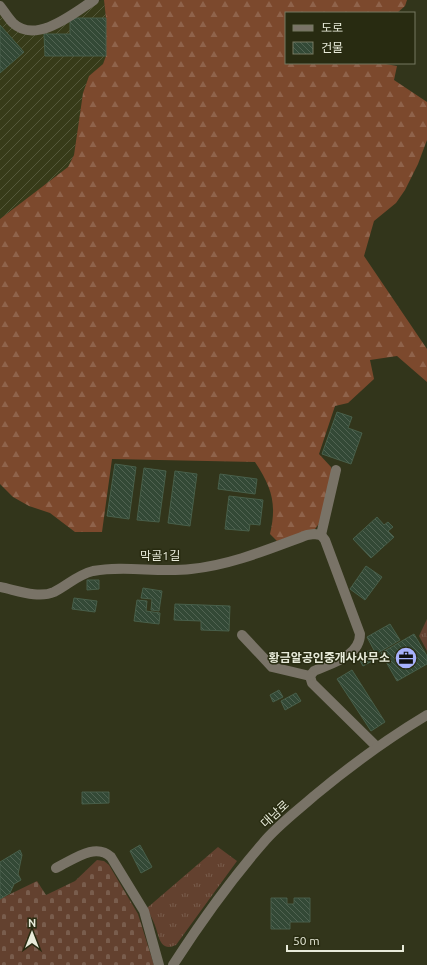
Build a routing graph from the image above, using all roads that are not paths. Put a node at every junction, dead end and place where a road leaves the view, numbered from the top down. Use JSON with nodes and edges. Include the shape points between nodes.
{"nodes":[{"id":1,"x":2,"y":0,"type":"edge"},
{"id":2,"x":94,"y":0,"type":"edge"},
{"id":3,"x":0,"y":2,"type":"edge"},
{"id":4,"x":0,"y":6,"type":"edge"},
{"id":5,"x":336,"y":470,"type":"dead end"},
{"id":6,"x":321,"y":535,"type":"junction"},
{"id":7,"x":0,"y":587,"type":"edge"},
{"id":8,"x":242,"y":635,"type":"dead end"},
{"id":9,"x":310,"y":676,"type":"junction"},
{"id":10,"x":427,"y":715,"type":"edge"},
{"id":11,"x":377,"y":747,"type":"junction"},
{"id":12,"x":56,"y":868,"type":"dead end"},
{"id":13,"x":159,"y":965,"type":"edge"},
{"id":14,"x":173,"y":965,"type":"edge"}],
"edges":[{"from":1,"to":3,"type":"street"},
{"from":2,"to":4,"type":"street","via":[[56,24],[42,30],[30,31],[13,23]]},
{"from":5,"to":6,"type":"street"},
{"from":6,"to":7,"type":"street","name":"막골1길","via":[[307,535],[247,557],[204,567],[94,571],[78,576],[54,592],[44,595]]},
{"from":6,"to":9,"type":"street","via":[[360,634],[360,640],[358,647],[349,655],[314,671]]},
{"from":8,"to":9,"type":"street","via":[[272,667]]},
{"from":9,"to":11,"type":"street","via":[[312,683]]},
{"from":10,"to":11,"type":"street","name":"대남로"},
{"from":11,"to":14,"type":"street","name":"대남로","via":[[299,809],[264,842],[194,933]]},
{"from":12,"to":13,"type":"street","via":[[91,852],[106,852],[144,911]]}]}
